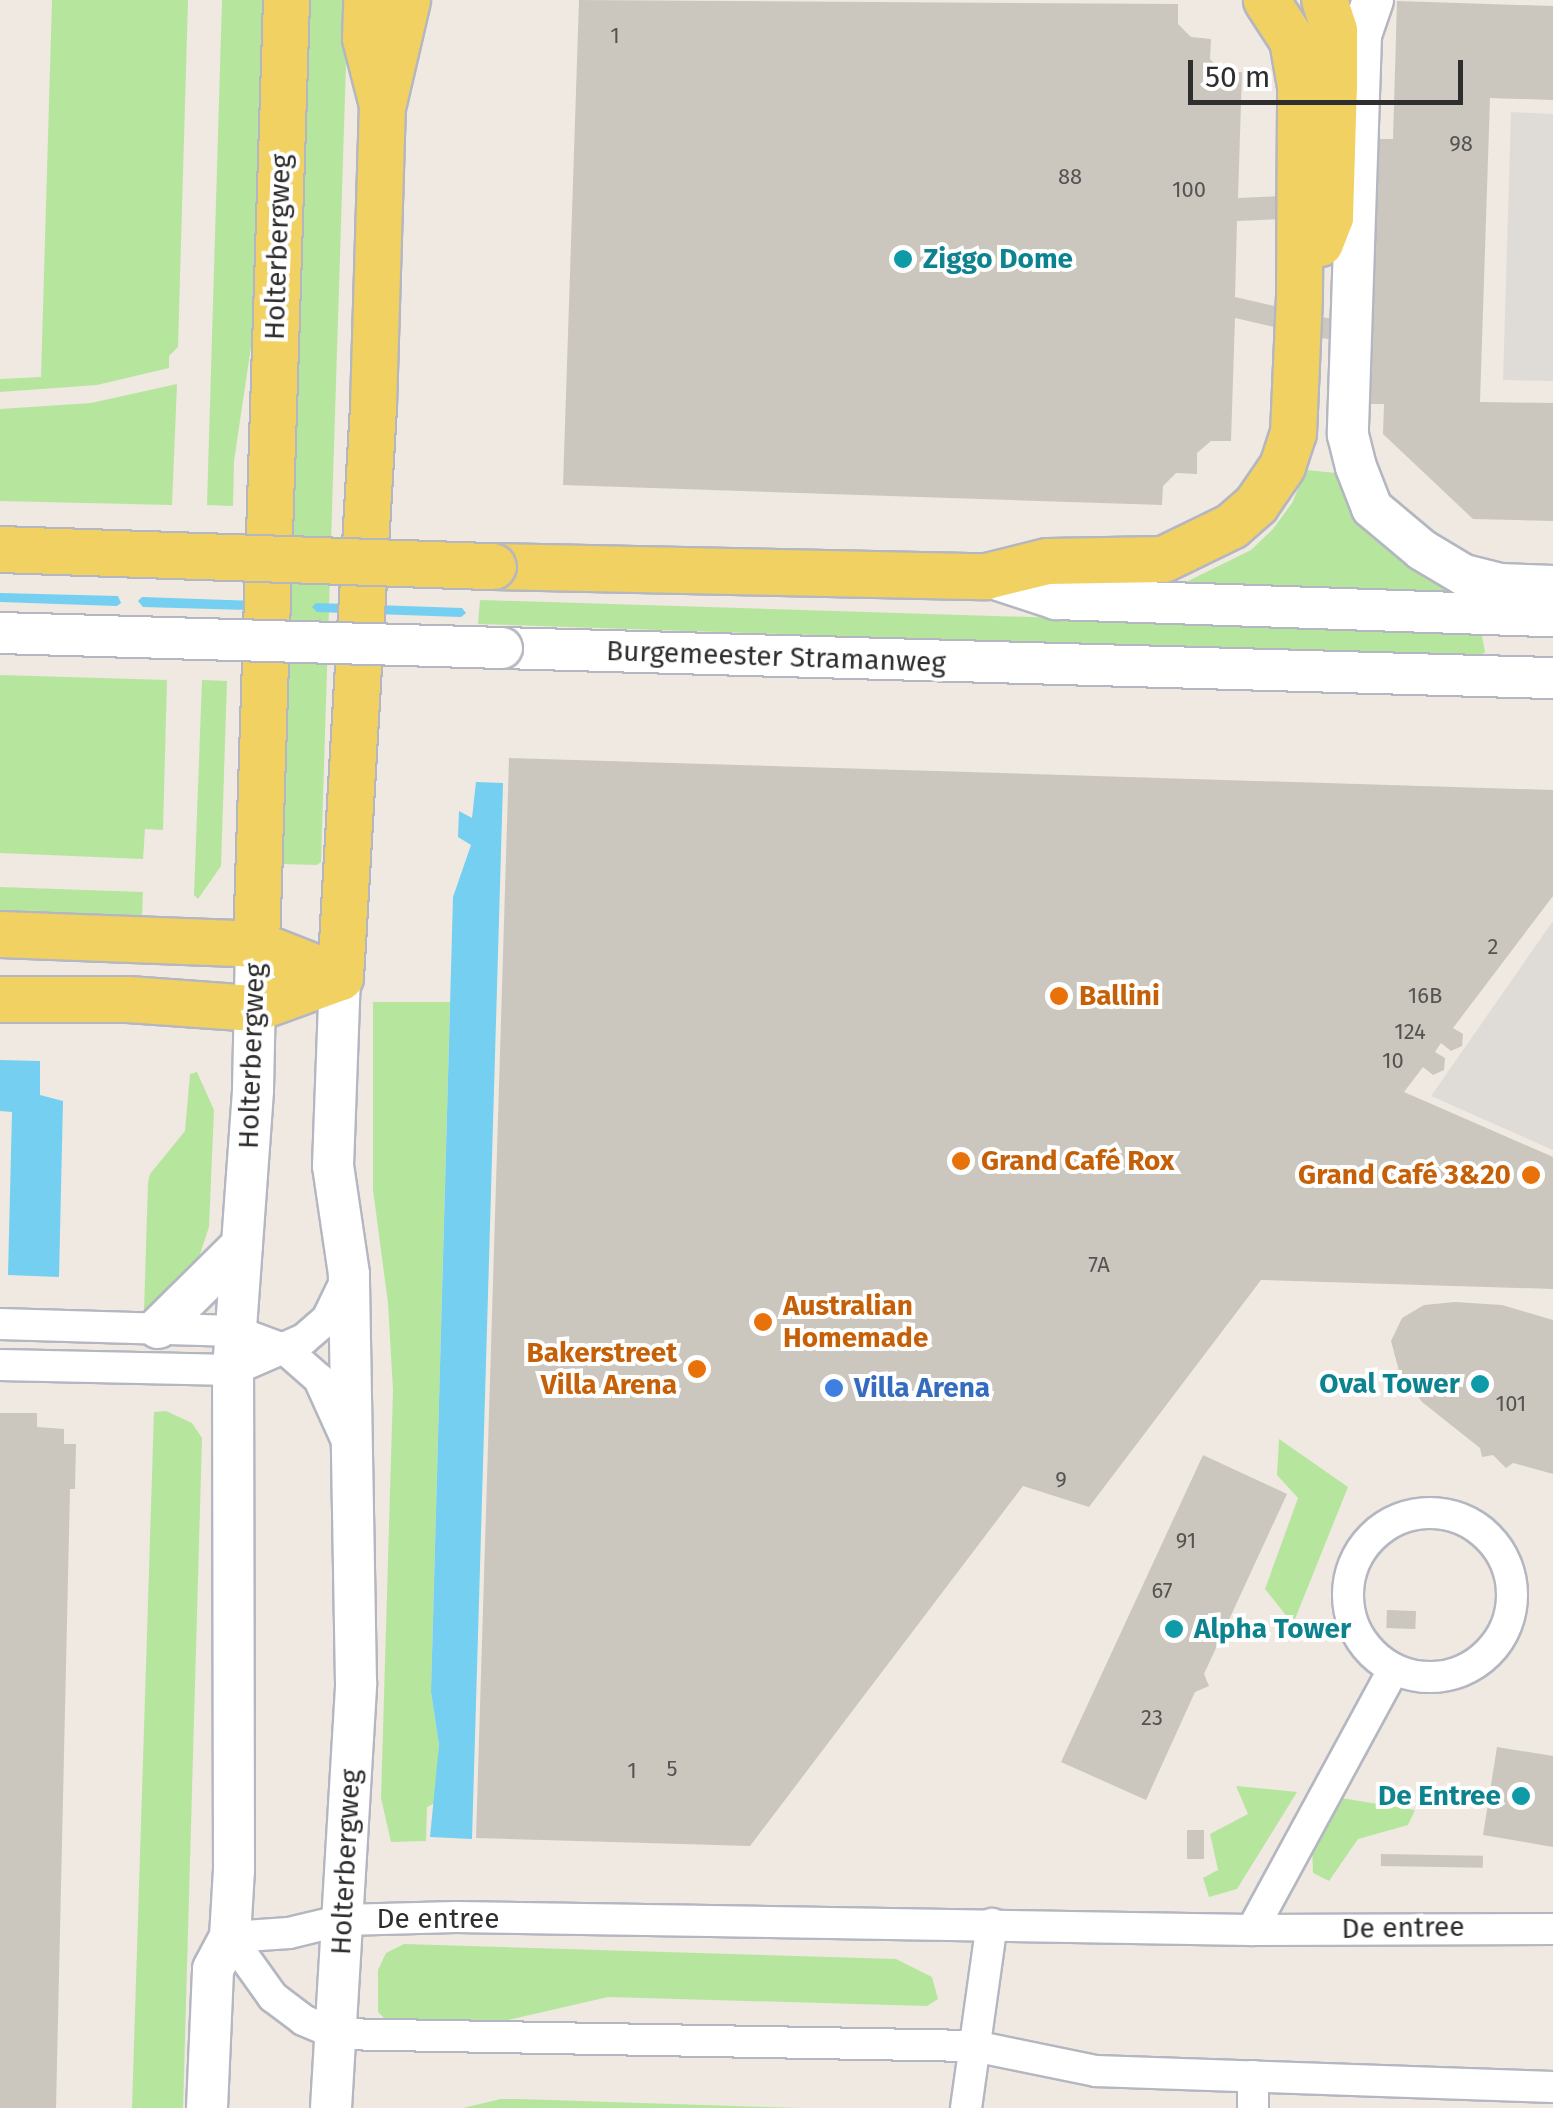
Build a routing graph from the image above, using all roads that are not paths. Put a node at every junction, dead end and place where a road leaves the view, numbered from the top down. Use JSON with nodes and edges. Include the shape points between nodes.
{"nodes":[{"id":1,"x":286,"y":0,"type":"edge"},
{"id":2,"x":366,"y":0,"type":"edge"},
{"id":3,"x":407,"y":0,"type":"edge"},
{"id":4,"x":1266,"y":0,"type":"edge"},
{"id":5,"x":1324,"y":0,"type":"edge"},
{"id":6,"x":1373,"y":0,"type":"edge"},
{"id":7,"x":1331,"y":86,"type":"junction"},
{"id":8,"x":382,"y":105,"type":"junction"},
{"id":9,"x":0,"y":549,"type":"edge"},
{"id":10,"x":986,"y":576,"type":"junction"},
{"id":11,"x":1553,"y":586,"type":"edge"},
{"id":12,"x":1553,"y":616,"type":"edge"},
{"id":13,"x":0,"y":633,"type":"edge"},
{"id":14,"x":1553,"y":678,"type":"edge"},
{"id":15,"x":0,"y":934,"type":"edge"},
{"id":16,"x":256,"y":944,"type":"junction"},
{"id":17,"x":340,"y":977,"type":"junction"},
{"id":18,"x":0,"y":999,"type":"edge"},
{"id":19,"x":256,"y":1008,"type":"junction"},
{"id":20,"x":242,"y":1244,"type":"junction"},
{"id":21,"x":348,"y":1274,"type":"junction"},
{"id":22,"x":0,"y":1324,"type":"edge"},
{"id":23,"x":158,"y":1328,"type":"junction"},
{"id":24,"x":235,"y":1330,"type":"junction"},
{"id":25,"x":286,"y":1350,"type":"junction"},
{"id":26,"x":0,"y":1365,"type":"edge"},
{"id":27,"x":233,"y":1370,"type":"junction"},
{"id":28,"x":354,"y":1458,"type":"junction"},
{"id":29,"x":1393,"y":1670,"type":"junction"},
{"id":30,"x":343,"y":1920,"type":"junction"},
{"id":31,"x":992,"y":1924,"type":"junction"},
{"id":32,"x":1553,"y":1929,"type":"edge"},
{"id":33,"x":1252,"y":1930,"type":"junction"},
{"id":34,"x":230,"y":1937,"type":"junction"},
{"id":35,"x":336,"y":2034,"type":"junction"},
{"id":36,"x":974,"y":2046,"type":"junction"},
{"id":37,"x":1254,"y":2076,"type":"junction"},
{"id":38,"x":1553,"y":2087,"type":"edge"},
{"id":39,"x":207,"y":2108,"type":"edge"},
{"id":40,"x":331,"y":2108,"type":"edge"},
{"id":41,"x":966,"y":2108,"type":"edge"},
{"id":42,"x":1252,"y":2108,"type":"edge"}],
"edges":[{"from":1,"to":16,"type":"main road","name":"Holterbergweg"},
{"from":2,"to":8,"type":"main road","name":"Holterbergweg","via":[[365,38]]},
{"from":3,"to":8,"type":"main road"},
{"from":4,"to":7,"type":"main road"},
{"from":5,"to":7,"type":"main road","via":[[1334,30]]},
{"from":6,"to":7,"type":"main road"},
{"from":7,"to":10,"type":"main road","via":[[1299,296],[1292,433],[1282,466],[1256,504],[1199,545],[1164,559],[1047,561]]},
{"from":7,"to":11,"type":"main road","via":[[1348,435],[1372,508],[1464,574],[1500,584]]},
{"from":8,"to":17,"type":"main road","name":"Holterbergweg","via":[[373,406]]},
{"from":9,"to":10,"type":"main road","bridge":true},
{"from":10,"to":12,"type":"main road","via":[[1056,599]]},
{"from":13,"to":14,"type":"main road","name":"Burgemeester Stramanweg","bridge":true},
{"from":15,"to":16,"type":"main road"},
{"from":16,"to":17,"type":"main road"},
{"from":16,"to":19,"type":"main road","name":"Holterbergweg"},
{"from":17,"to":19,"type":"main road"},
{"from":17,"to":21,"type":"main road","name":"Holterbergweg","via":[[333,1166]]},
{"from":18,"to":19,"type":"main road"},
{"from":19,"to":20,"type":"main road","name":"Holterbergweg"},
{"from":20,"to":23,"type":"main road"},
{"from":20,"to":24,"type":"main road","name":"Holterbergweg"},
{"from":21,"to":25,"type":"street","via":[[327,1319]]},
{"from":21,"to":28,"type":"main road","name":"Holterbergweg"},
{"from":22,"to":23,"type":"street"},
{"from":23,"to":24,"type":"street"},
{"from":24,"to":25,"type":"street"},
{"from":24,"to":27,"type":"main road","name":"Holterbergweg"},
{"from":25,"to":27,"type":"street"},
{"from":25,"to":28,"type":"street","via":[[319,1379]]},
{"from":26,"to":27,"type":"street"},
{"from":27,"to":34,"type":"main road","name":"Holterbergweg"},
{"from":28,"to":30,"type":"main road","name":"Holterbergweg","via":[[356,1683]]},
{"from":29,"to":29,"type":"street","via":[[1368,1650],[1350,1615],[1347,1596],[1362,1548],[1381,1528],[1421,1513],[1473,1524],[1491,1539],[1511,1574],[1513,1607],[1502,1638],[1474,1666],[1441,1678]]},
{"from":29,"to":33,"type":"street"},
{"from":30,"to":31,"type":"street","name":"De entree"},
{"from":30,"to":34,"type":"street","name":"De entree"},
{"from":30,"to":35,"type":"main road","name":"Holterbergweg"},
{"from":31,"to":33,"type":"street","name":"De entree"},
{"from":31,"to":36,"type":"street"},
{"from":32,"to":33,"type":"street","name":"De entree"},
{"from":34,"to":35,"type":"street","via":[[273,1997]]},
{"from":34,"to":39,"type":"main road","name":"Holterbergweg","via":[[213,1969]]},
{"from":35,"to":36,"type":"street"},
{"from":35,"to":40,"type":"main road","name":"Holterbergweg"},
{"from":36,"to":37,"type":"street","via":[[1096,2071]]},
{"from":36,"to":41,"type":"street"},
{"from":37,"to":38,"type":"street"},
{"from":37,"to":42,"type":"street"}]}
